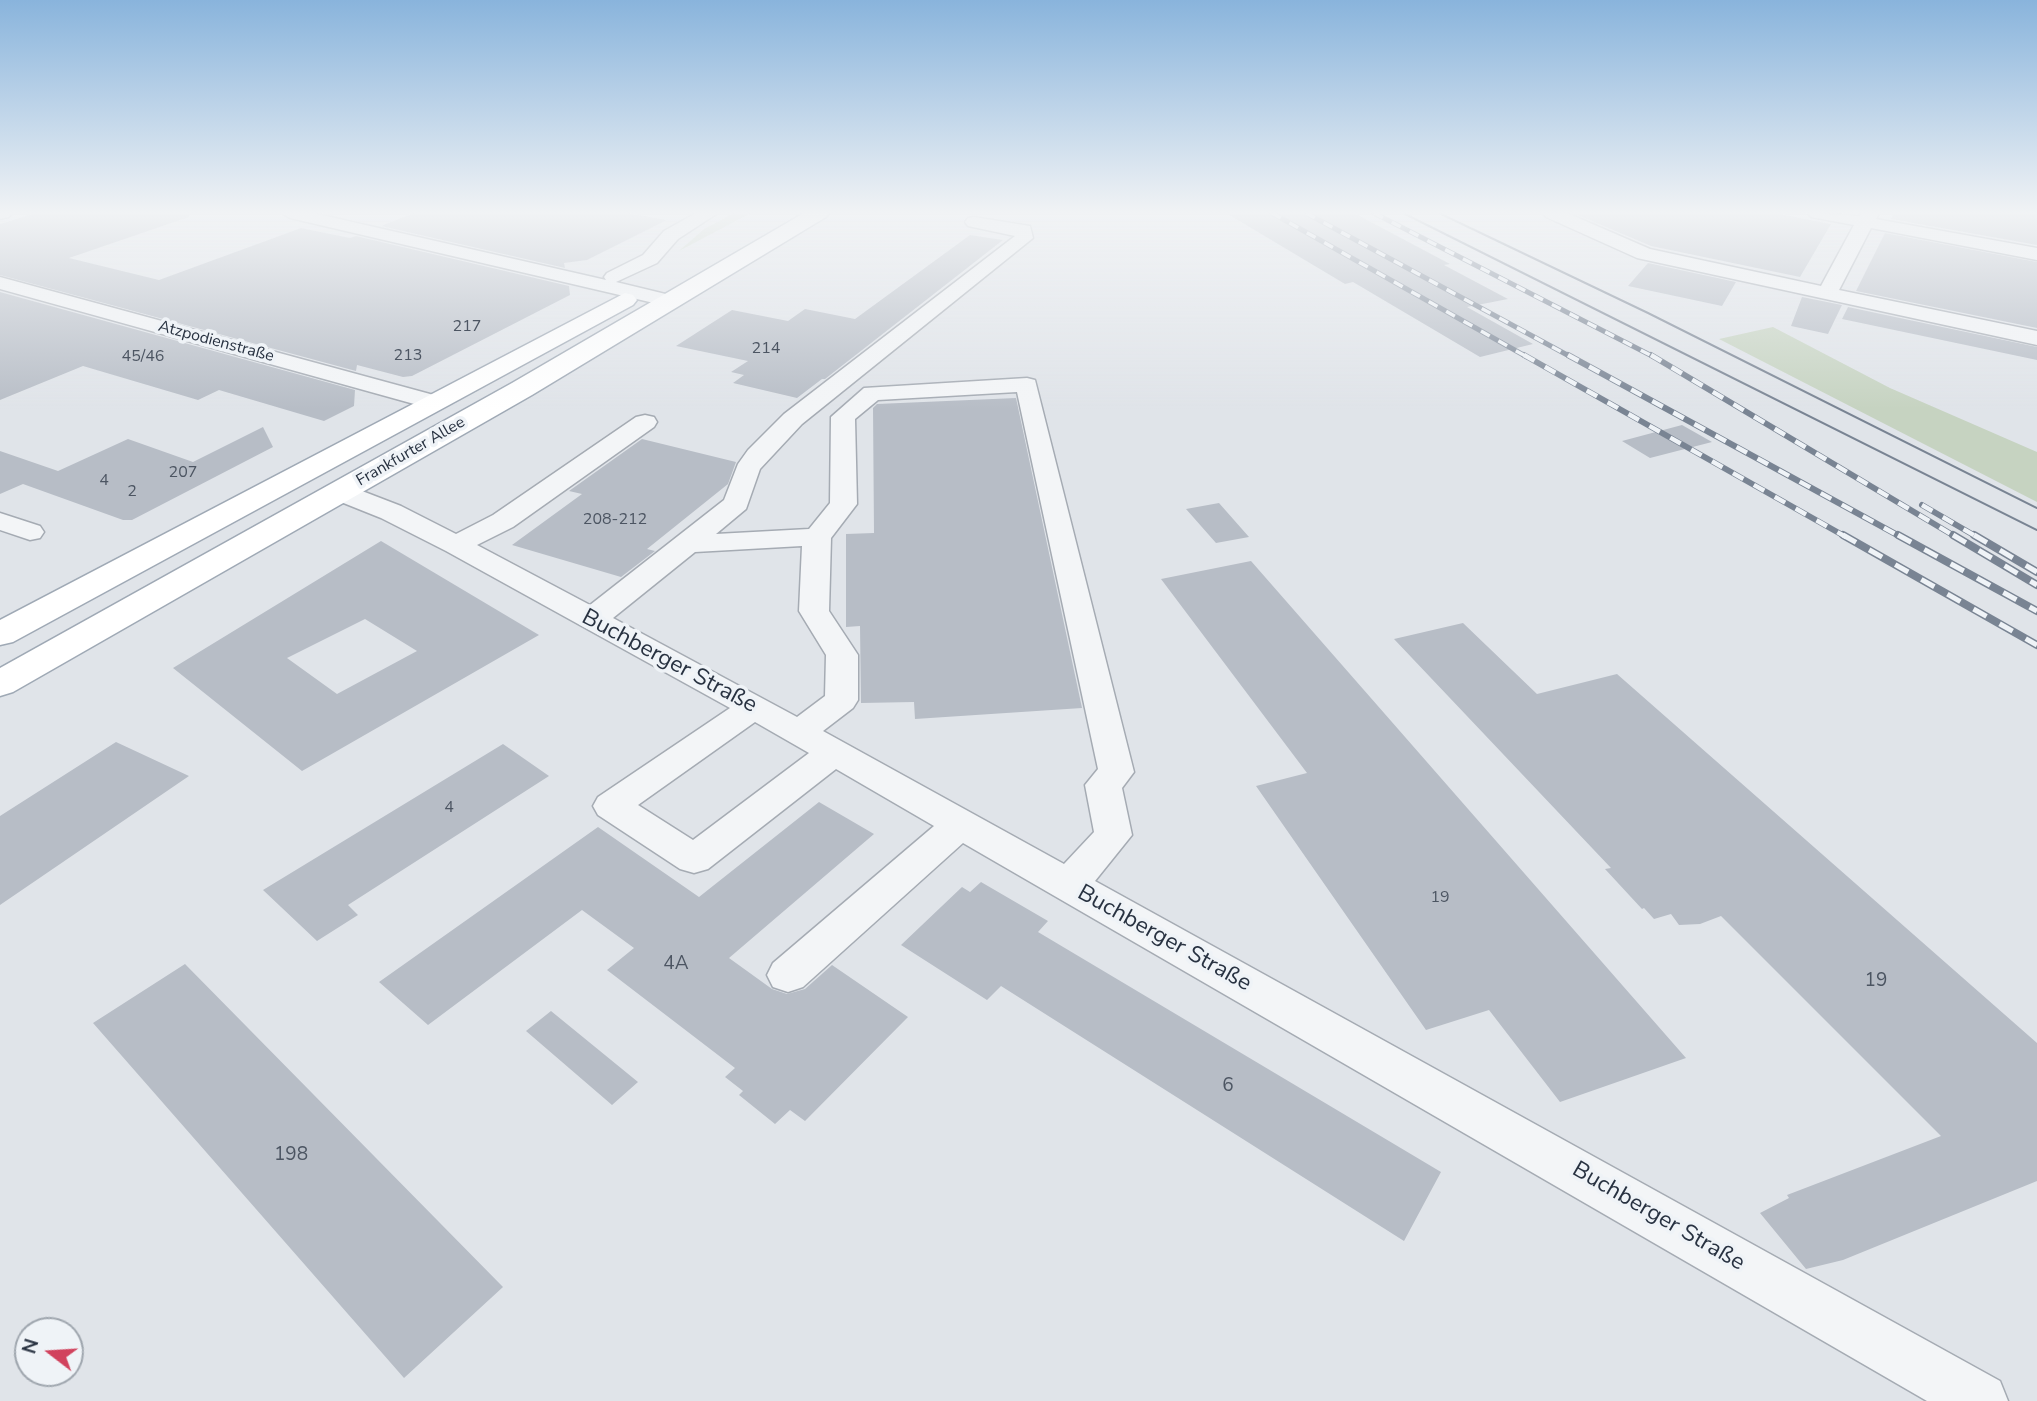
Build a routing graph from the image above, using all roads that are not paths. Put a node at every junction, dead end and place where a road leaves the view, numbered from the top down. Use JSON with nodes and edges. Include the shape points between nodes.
{"nodes":[{"id":1,"x":579,"y":278,"type":"edge"},
{"id":2,"x":689,"y":278,"type":"edge"},
{"id":3,"x":972,"y":278,"type":"edge"},
{"id":4,"x":1759,"y":278,"type":"edge"},
{"id":5,"x":1836,"y":278,"type":"edge"},
{"id":6,"x":0,"y":283,"type":"edge"},
{"id":7,"x":670,"y":288,"type":"junction"},
{"id":8,"x":639,"y":292,"type":"junction"},
{"id":9,"x":1828,"y":293,"type":"junction"},
{"id":10,"x":2037,"y":338,"type":"edge"},
{"id":11,"x":479,"y":378,"type":"junction"},
{"id":12,"x":433,"y":402,"type":"junction"},
{"id":13,"x":645,"y":422,"type":"dead end"},
{"id":14,"x":340,"y":492,"type":"junction"},
{"id":15,"x":260,"y":495,"type":"junction"},
{"id":16,"x":736,"y":503,"type":"junction"},
{"id":17,"x":0,"y":521,"type":"edge"},
{"id":18,"x":30,"y":533,"type":"dead end"},
{"id":19,"x":817,"y":537,"type":"junction"},
{"id":20,"x":688,"y":544,"type":"junction"},
{"id":21,"x":456,"y":545,"type":"junction"},
{"id":22,"x":656,"y":548,"type":"dead end"},
{"id":23,"x":589,"y":618,"type":"junction"},
{"id":24,"x":0,"y":634,"type":"edge"},
{"id":25,"x":0,"y":684,"type":"edge"},
{"id":26,"x":754,"y":707,"type":"junction"},
{"id":27,"x":798,"y":733,"type":"junction"},
{"id":28,"x":833,"y":753,"type":"junction"},
{"id":29,"x":960,"y":824,"type":"junction"},
{"id":30,"x":1069,"y":885,"type":"junction"},
{"id":31,"x":788,"y":975,"type":"dead end"},
{"id":32,"x":1980,"y":1401,"type":"edge"}],
"edges":[{"from":1,"to":8,"type":"street"},
{"from":2,"to":7,"type":"main road","name":"Frankfurter Allee"},
{"from":3,"to":16,"type":"street","via":[[793,419],[747,469]]},
{"from":4,"to":9,"type":"street"},
{"from":5,"to":9,"type":"street"},
{"from":6,"to":12,"type":"street","name":"Atzpodienstraße"},
{"from":7,"to":8,"type":"main road","name":"Frankfurter Allee"},
{"from":7,"to":14,"type":"main road","name":"Frankfurter Allee"},
{"from":8,"to":11,"type":"main road","name":"Frankfurter Allee"},
{"from":9,"to":10,"type":"street"},
{"from":11,"to":12,"type":"main road","name":"Frankfurter Allee"},
{"from":11,"to":14,"type":"main road","via":[[471,401],[383,452]]},
{"from":12,"to":14,"type":"main road","via":[[429,416],[346,462],[334,479]]},
{"from":12,"to":15,"type":"main road","name":"Frankfurter Allee"},
{"from":13,"to":21,"type":"street","via":[[503,521]]},
{"from":14,"to":15,"type":"main road"},
{"from":14,"to":21,"type":"street","name":"Buchberger Straße"},
{"from":14,"to":25,"type":"main road","name":"Frankfurter Allee"},
{"from":15,"to":24,"type":"main road","name":"Frankfurter Allee"},
{"from":16,"to":20,"type":"street"},
{"from":16,"to":22,"type":"street","via":[[709,505]]},
{"from":17,"to":18,"type":"street"},
{"from":19,"to":20,"type":"street"},
{"from":19,"to":27,"type":"street","via":[[814,611],[842,655],[841,700]]},
{"from":19,"to":30,"type":"street","via":[[843,504],[843,417],[872,393],[1027,385],[1115,772],[1103,785],[1113,835]]},
{"from":20,"to":23,"type":"street"},
{"from":21,"to":23,"type":"street","name":"Buchberger Straße"},
{"from":23,"to":26,"type":"street","name":"Buchberger Straße"},
{"from":26,"to":27,"type":"street","name":"Buchberger Straße"},
{"from":26,"to":28,"type":"street","via":[[611,806],[694,859]]},
{"from":27,"to":28,"type":"street","name":"Buchberger Straße"},
{"from":28,"to":29,"type":"street","name":"Buchberger Straße"},
{"from":29,"to":30,"type":"street","name":"Buchberger Straße"},
{"from":29,"to":31,"type":"street"},
{"from":30,"to":32,"type":"street","name":"Buchberger Straße"}]}
